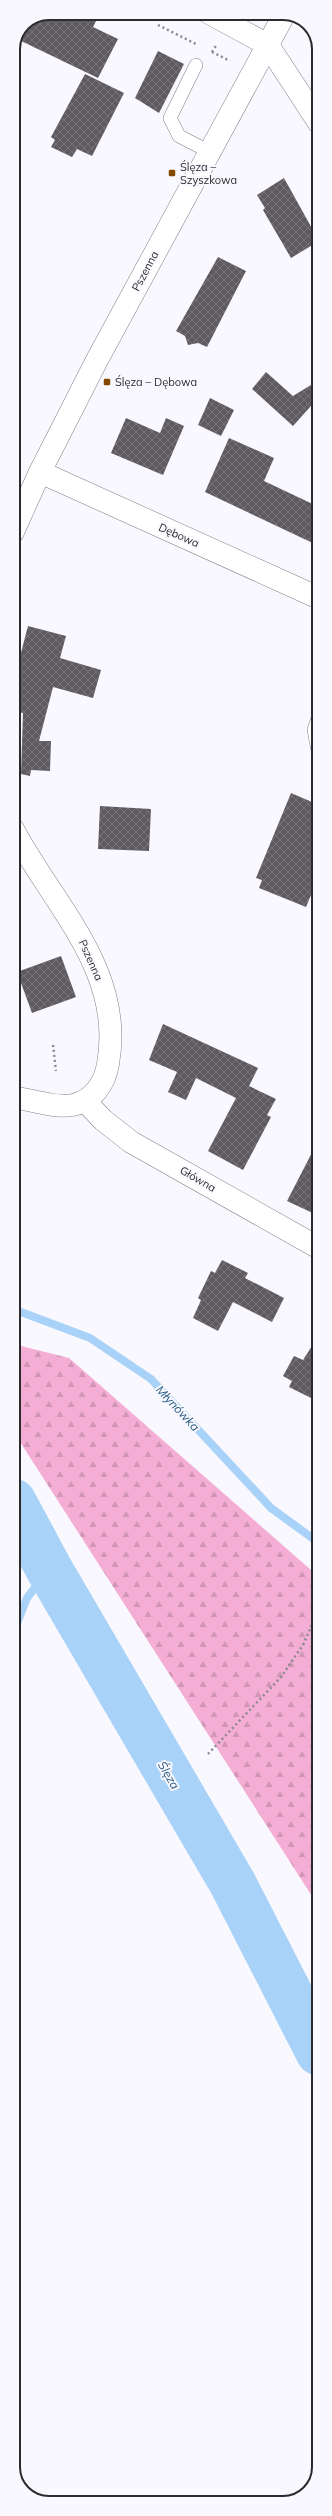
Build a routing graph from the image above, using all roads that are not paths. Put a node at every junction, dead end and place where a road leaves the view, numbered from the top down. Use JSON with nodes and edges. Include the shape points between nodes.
{"nodes":[{"id":1,"x":222,"y":20,"type":"edge"},
{"id":2,"x":281,"y":20,"type":"edge"},
{"id":3,"x":268,"y":45,"type":"junction"},
{"id":4,"x":196,"y":65,"type":"dead end"},
{"id":5,"x":312,"y":112,"type":"edge"},
{"id":6,"x":210,"y":152,"type":"junction"},
{"id":7,"x":40,"y":472,"type":"junction"},
{"id":8,"x":20,"y":516,"type":"edge"},
{"id":9,"x":312,"y":595,"type":"edge"},
{"id":10,"x":20,"y":840,"type":"edge"},
{"id":11,"x":20,"y":1098,"type":"edge"},
{"id":12,"x":85,"y":1101,"type":"junction"},
{"id":13,"x":312,"y":1244,"type":"edge"}],
"edges":[{"from":1,"to":3,"type":"street"},
{"from":2,"to":3,"type":"street","name":"Pszenna"},
{"from":3,"to":5,"type":"street"},
{"from":3,"to":6,"type":"street","name":"Pszenna"},
{"from":4,"to":6,"type":"lane","via":[[170,118],[179,136]]},
{"from":6,"to":7,"type":"street","name":"Pszenna","via":[[97,360]]},
{"from":7,"to":8,"type":"street","name":"Pszenna"},
{"from":7,"to":9,"type":"street","name":"Dębowa"},
{"from":10,"to":12,"type":"street","name":"Pszenna","via":[[84,942],[99,972],[109,1010],[111,1049],[108,1069],[100,1088]]},
{"from":11,"to":12,"type":"street","via":[[63,1106]]},
{"from":12,"to":13,"type":"street","name":"Główna","via":[[102,1120],[131,1142]]}]}
